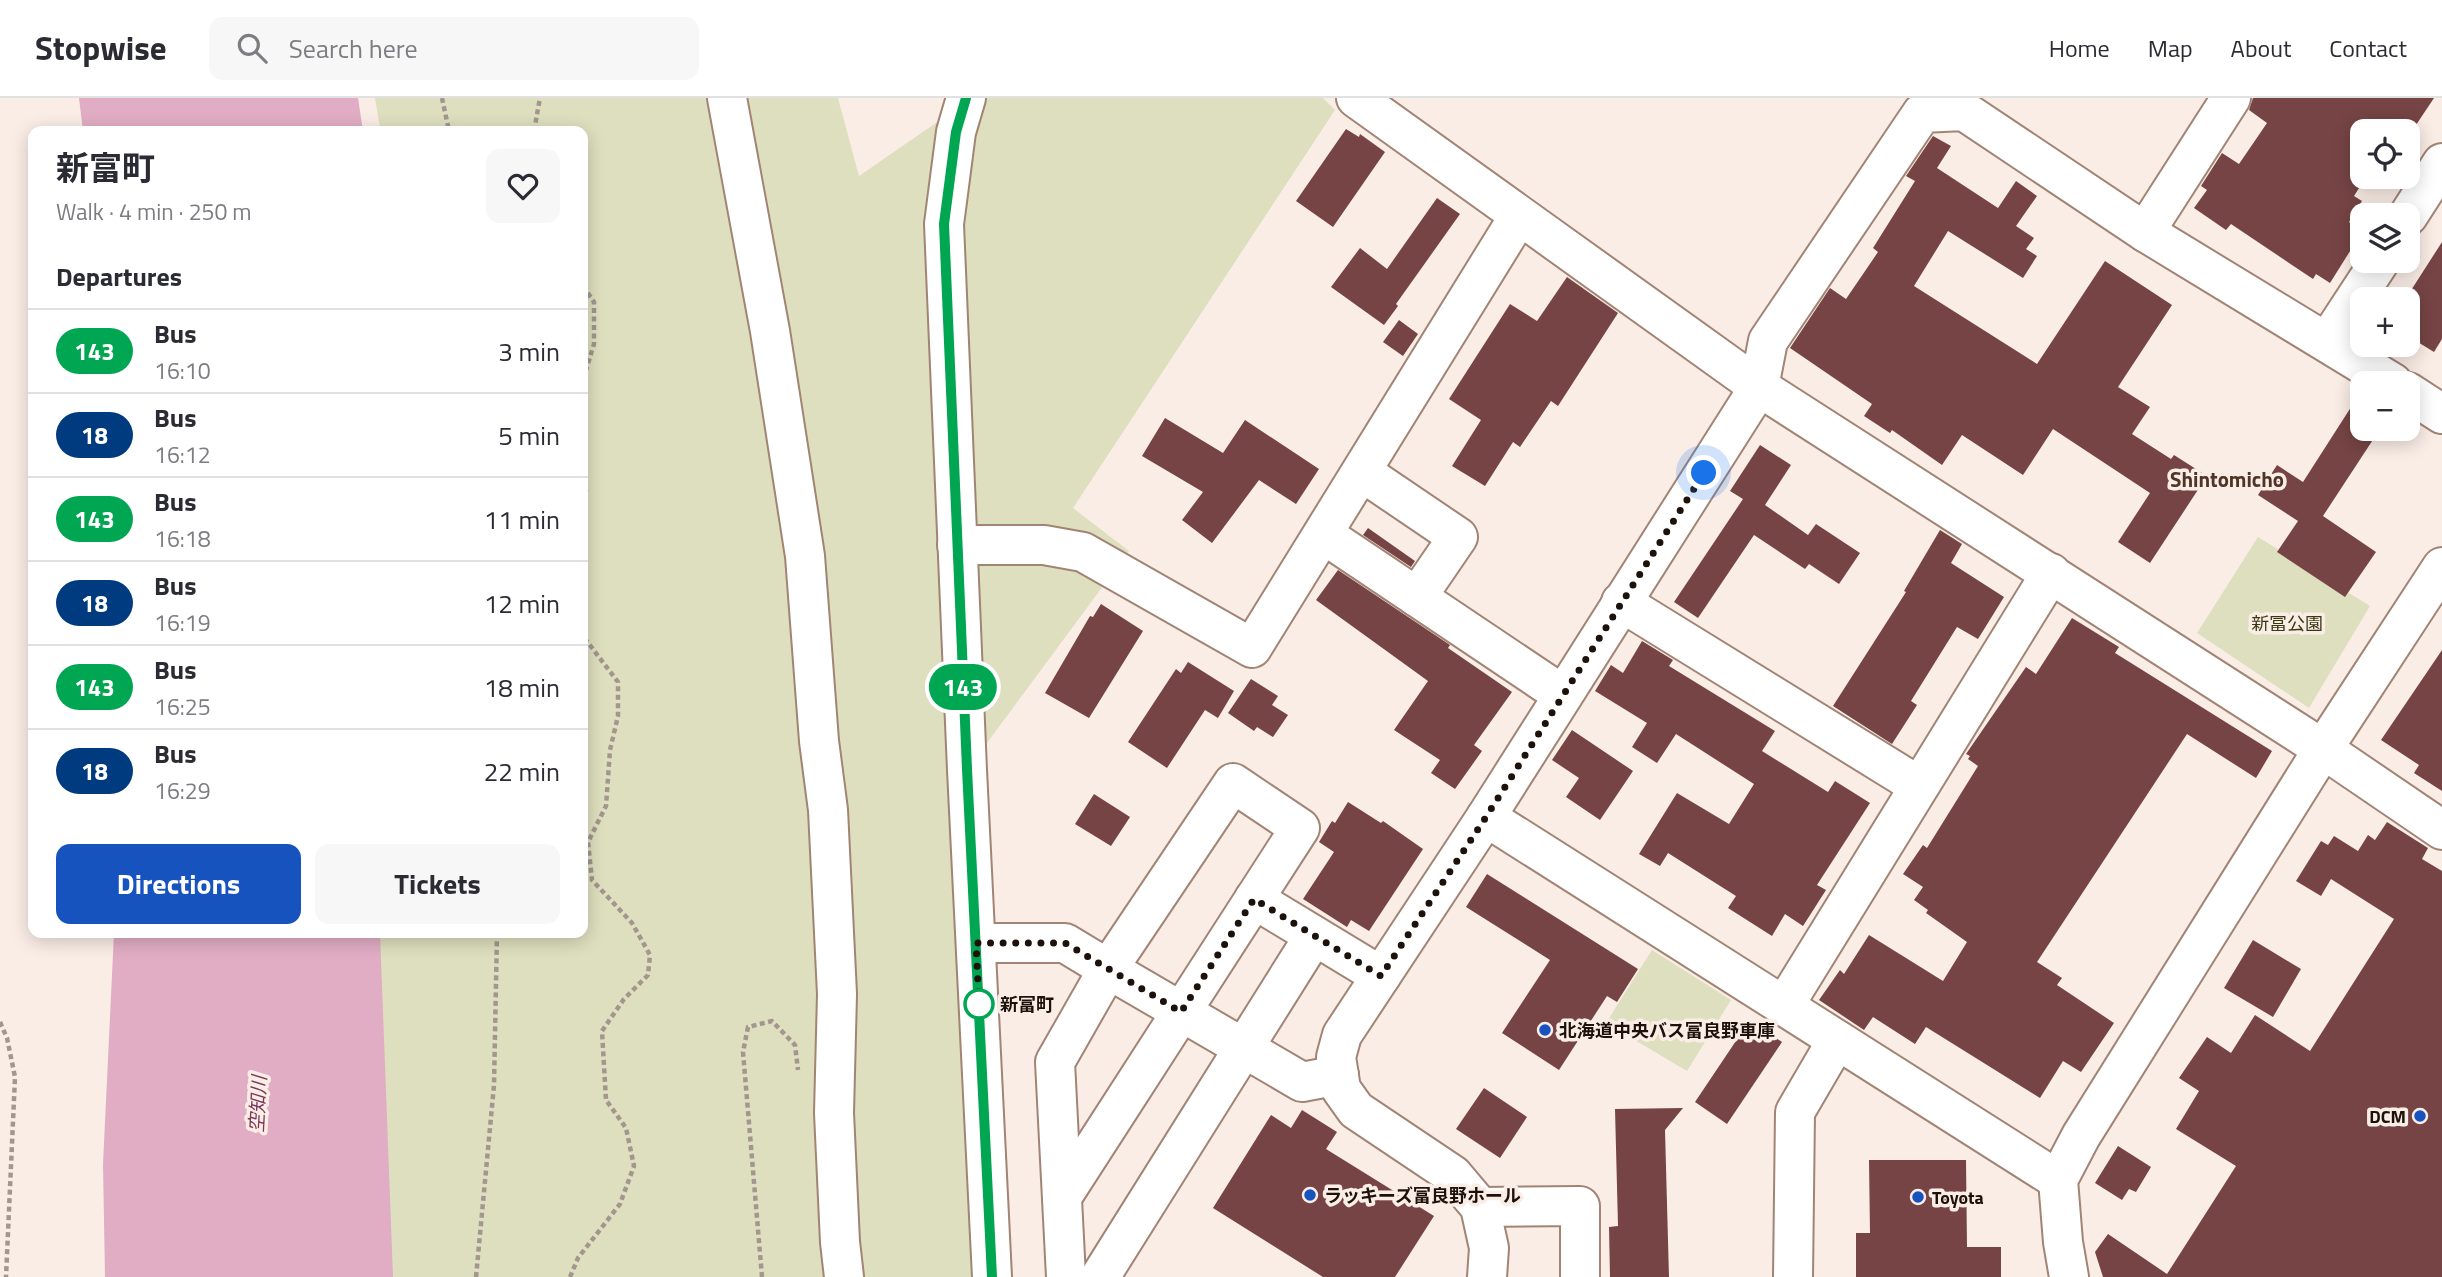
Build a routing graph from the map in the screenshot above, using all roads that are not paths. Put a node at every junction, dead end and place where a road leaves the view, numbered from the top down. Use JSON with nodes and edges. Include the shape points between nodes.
{"nodes":[{"id":1,"x":727,"y":98,"type":"edge"},
{"id":2,"x":966,"y":98,"type":"edge"},
{"id":3,"x":1356,"y":98,"type":"edge"},
{"id":4,"x":2231,"y":98,"type":"edge"},
{"id":5,"x":1968,"y":105,"type":"edge"},
{"id":6,"x":2442,"y":163,"type":"edge"},
{"id":7,"x":2416,"y":203,"type":"edge"},
{"id":8,"x":1519,"y":216,"type":"junction"},
{"id":9,"x":2145,"y":232,"type":"junction"},
{"id":10,"x":2371,"y":273,"type":"edge"},
{"id":11,"x":2328,"y":342,"type":"junction"},
{"id":12,"x":2374,"y":371,"type":"edge"},
{"id":13,"x":1759,"y":387,"type":"junction"},
{"id":14,"x":2420,"y":400,"type":"edge"},
{"id":15,"x":2442,"y":414,"type":"edge"},
{"id":16,"x":1362,"y":472,"type":"junction"},
{"id":17,"x":1323,"y":534,"type":"junction"},
{"id":18,"x":957,"y":545,"type":"junction"},
{"id":19,"x":2442,"y":567,"type":"edge"},
{"id":20,"x":2051,"y":573,"type":"junction"},
{"id":21,"x":1417,"y":597,"type":"junction"},
{"id":22,"x":1621,"y":603,"type":"junction"},
{"id":23,"x":1563,"y":695,"type":"junction"},
{"id":24,"x":2323,"y":749,"type":"junction"},
{"id":25,"x":1919,"y":786,"type":"junction"},
{"id":26,"x":1486,"y":817,"type":"junction"},
{"id":27,"x":2442,"y":830,"type":"edge"},
{"id":28,"x":1254,"y":899,"type":"junction"},
{"id":29,"x":1314,"y":936,"type":"junction"},
{"id":30,"x":976,"y":943,"type":"junction"},
{"id":31,"x":1108,"y":969,"type":"junction"},
{"id":32,"x":1381,"y":976,"type":"junction"},
{"id":33,"x":1784,"y":1006,"type":"junction"},
{"id":34,"x":1181,"y":1012,"type":"junction"},
{"id":35,"x":1837,"y":1040,"type":"junction"},
{"id":36,"x":1244,"y":1048,"type":"junction"},
{"id":37,"x":1339,"y":1075,"type":"junction"},
{"id":38,"x":2058,"y":1180,"type":"junction"},
{"id":39,"x":1062,"y":1197,"type":"junction"},
{"id":40,"x":1480,"y":1207,"type":"junction"},
{"id":41,"x":844,"y":1277,"type":"edge"},
{"id":42,"x":992,"y":1277,"type":"edge"},
{"id":43,"x":1066,"y":1277,"type":"edge"},
{"id":44,"x":1100,"y":1277,"type":"edge"},
{"id":45,"x":1487,"y":1277,"type":"edge"},
{"id":46,"x":1580,"y":1277,"type":"edge"},
{"id":47,"x":1793,"y":1277,"type":"edge"},
{"id":48,"x":2069,"y":1277,"type":"edge"}],
"edges":[{"from":1,"to":41,"type":"street","via":[[805,556],[828,810],[836,994],[834,1113]]},
{"from":2,"to":18,"type":"street","via":[[956,132],[944,224]]},
{"from":3,"to":8,"type":"street"},
{"from":4,"to":9,"type":"street"},
{"from":5,"to":9,"type":"street"},
{"from":5,"to":13,"type":"street","via":[[1923,113],[1768,341]]},
{"from":6,"to":7,"type":"street"},
{"from":8,"to":13,"type":"street"},
{"from":8,"to":16,"type":"street"},
{"from":9,"to":11,"type":"street"},
{"from":10,"to":11,"type":"street"},
{"from":11,"to":12,"type":"street"},
{"from":13,"to":20,"type":"street"},
{"from":13,"to":22,"type":"street"},
{"from":14,"to":15,"type":"street"},
{"from":16,"to":17,"type":"street"},
{"from":16,"to":21,"type":"street","via":[[1458,537]]},
{"from":17,"to":18,"type":"street","via":[[1252,648],[1083,552],[1044,545]]},
{"from":17,"to":21,"type":"street"},
{"from":18,"to":30,"type":"street"},
{"from":19,"to":24,"type":"street"},
{"from":20,"to":24,"type":"street"},
{"from":20,"to":25,"type":"street"},
{"from":21,"to":23,"type":"street"},
{"from":22,"to":23,"type":"street"},
{"from":22,"to":25,"type":"street"},
{"from":23,"to":26,"type":"street"},
{"from":24,"to":27,"type":"street"},
{"from":24,"to":38,"type":"street"},
{"from":25,"to":33,"type":"street"},
{"from":26,"to":32,"type":"street"},
{"from":26,"to":33,"type":"street"},
{"from":28,"to":29,"type":"street"},
{"from":28,"to":31,"type":"street","via":[[1300,828],[1233,783]]},
{"from":28,"to":34,"type":"street"},
{"from":29,"to":32,"type":"street"},
{"from":29,"to":36,"type":"street"},
{"from":30,"to":31,"type":"street","via":[[1065,943]]},
{"from":30,"to":42,"type":"street"},
{"from":31,"to":34,"type":"street"},
{"from":31,"to":39,"type":"street","via":[[1055,1062]]},
{"from":32,"to":37,"type":"street","via":[[1342,1035],[1336,1058]]},
{"from":33,"to":35,"type":"street"},
{"from":34,"to":36,"type":"street"},
{"from":34,"to":39,"type":"street"},
{"from":35,"to":38,"type":"street"},
{"from":35,"to":47,"type":"street","via":[[1795,1112]]},
{"from":36,"to":37,"type":"street","via":[[1302,1082]]},
{"from":36,"to":44,"type":"street"},
{"from":37,"to":40,"type":"street","via":[[1341,1089],[1356,1110],[1453,1175]]},
{"from":38,"to":48,"type":"street"},
{"from":39,"to":43,"type":"street"},
{"from":40,"to":45,"type":"street","via":[[1489,1248]]},
{"from":40,"to":46,"type":"street","via":[[1580,1206]]}]}
